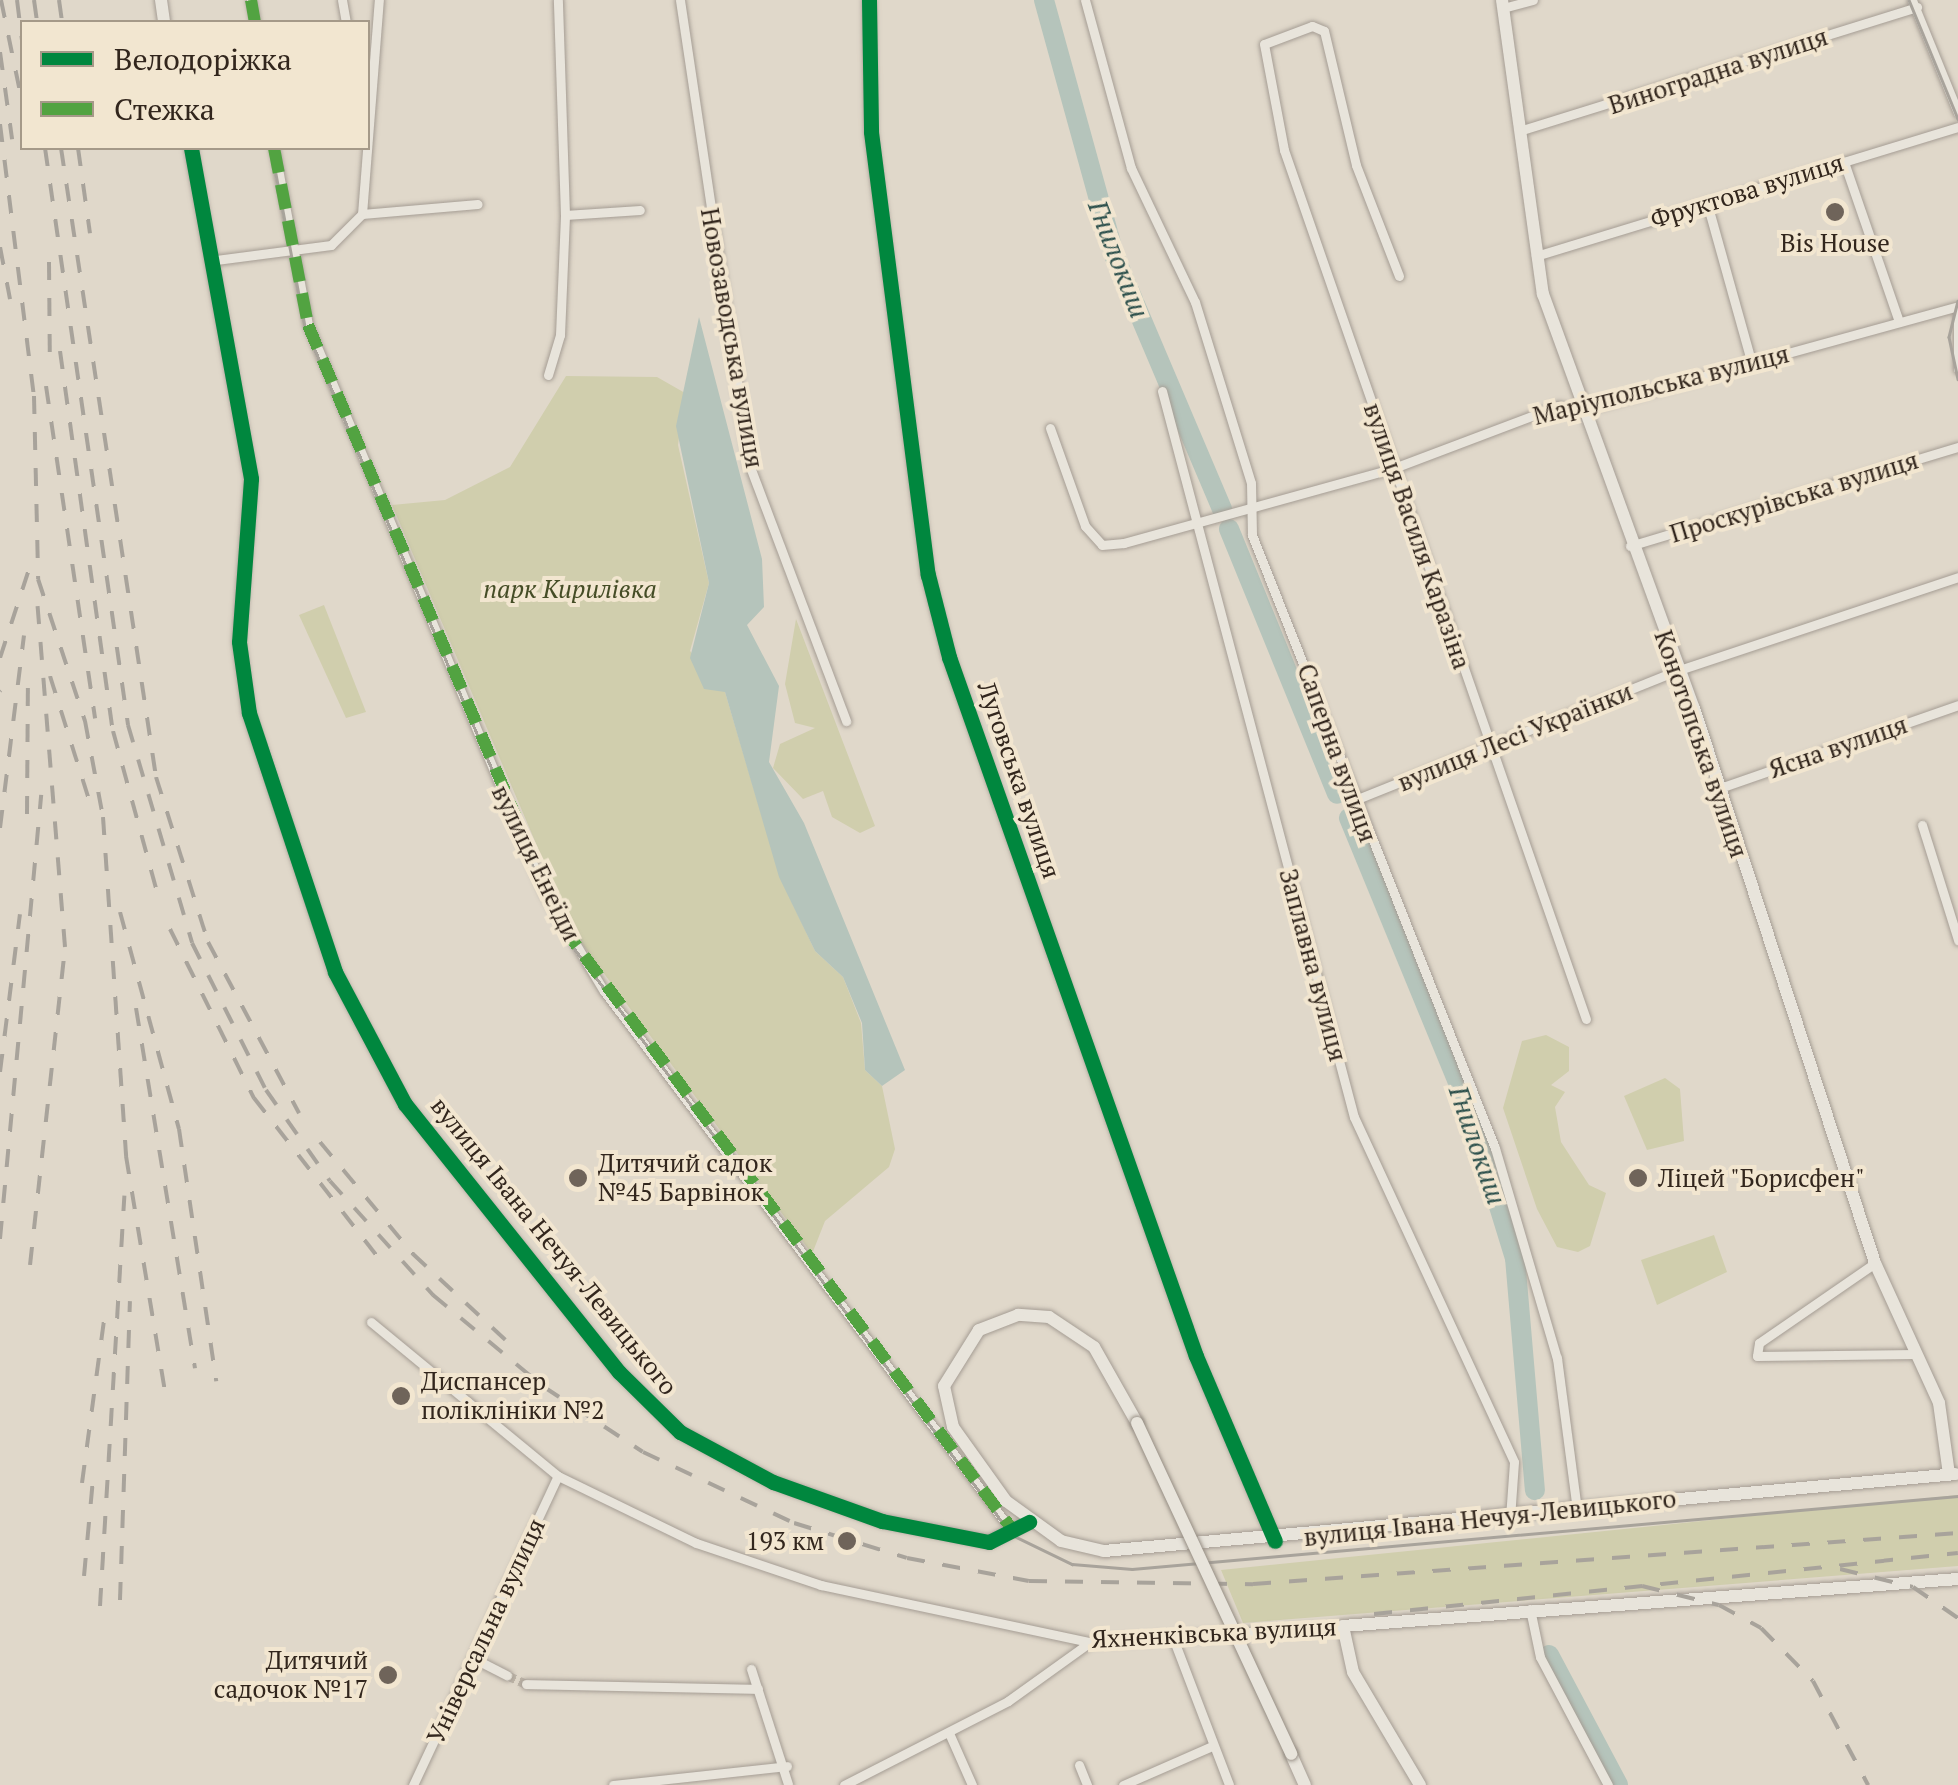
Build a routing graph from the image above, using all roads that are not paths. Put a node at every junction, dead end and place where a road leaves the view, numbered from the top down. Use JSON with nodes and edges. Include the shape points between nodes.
{"nodes":[{"id":1,"x":379,"y":0,"type":"edge"},
{"id":2,"x":558,"y":0,"type":"edge"},
{"id":3,"x":680,"y":0,"type":"edge"},
{"id":4,"x":869,"y":0,"type":"edge"},
{"id":5,"x":1085,"y":0,"type":"edge"},
{"id":6,"x":1533,"y":0,"type":"edge"},
{"id":7,"x":1502,"y":4,"type":"edge"},
{"id":8,"x":1915,"y":5,"type":"edge"},
{"id":9,"x":372,"y":49,"type":"edge"},
{"id":10,"x":370,"y":82,"type":"edge"},
{"id":11,"x":1958,"y":113,"type":"edge"},
{"id":12,"x":1958,"y":126,"type":"edge"},
{"id":13,"x":1517,"y":131,"type":"junction"},
{"id":14,"x":191,"y":150,"type":"edge"},
{"id":15,"x":274,"y":150,"type":"edge"},
{"id":16,"x":366,"y":150,"type":"edge"},
{"id":17,"x":1844,"y":162,"type":"junction"},
{"id":18,"x":1706,"y":203,"type":"junction"},
{"id":19,"x":478,"y":204,"type":"dead end"},
{"id":20,"x":640,"y":210,"type":"dead end"},
{"id":21,"x":362,"y":214,"type":"junction"},
{"id":22,"x":565,"y":215,"type":"junction"},
{"id":23,"x":290,"y":252,"type":"junction"},
{"id":24,"x":1536,"y":256,"type":"junction"},
{"id":25,"x":216,"y":260,"type":"junction"},
{"id":26,"x":1399,"y":276,"type":"dead end"},
{"id":27,"x":1958,"y":307,"type":"edge"},
{"id":28,"x":1900,"y":322,"type":"junction"},
{"id":29,"x":1752,"y":364,"type":"junction"},
{"id":30,"x":1958,"y":369,"type":"edge"},
{"id":31,"x":548,"y":375,"type":"dead end"},
{"id":32,"x":1162,"y":391,"type":"dead end"},
{"id":33,"x":1580,"y":410,"type":"junction"},
{"id":34,"x":1050,"y":428,"type":"dead end"},
{"id":35,"x":1958,"y":447,"type":"edge"},
{"id":36,"x":1394,"y":468,"type":"junction"},
{"id":37,"x":1252,"y":510,"type":"junction"},
{"id":38,"x":1197,"y":522,"type":"junction"},
{"id":39,"x":1630,"y":546,"type":"junction"},
{"id":40,"x":1958,"y":577,"type":"edge"},
{"id":41,"x":1678,"y":670,"type":"junction"},
{"id":42,"x":1958,"y":706,"type":"edge"},
{"id":43,"x":846,"y":721,"type":"dead end"},
{"id":44,"x":1490,"y":748,"type":"junction"},
{"id":45,"x":1717,"y":789,"type":"junction"},
{"id":46,"x":1355,"y":800,"type":"junction"},
{"id":47,"x":1922,"y":825,"type":"dead end"},
{"id":48,"x":1958,"y":940,"type":"edge"},
{"id":49,"x":1586,"y":1019,"type":"dead end"},
{"id":50,"x":1876,"y":1263,"type":"junction"},
{"id":51,"x":371,"y":1322,"type":"dead end"},
{"id":52,"x":1916,"y":1354,"type":"junction"},
{"id":53,"x":1954,"y":1474,"type":"edge"},
{"id":54,"x":558,"y":1476,"type":"junction"},
{"id":55,"x":1577,"y":1510,"type":"junction"},
{"id":56,"x":1510,"y":1518,"type":"junction"},
{"id":57,"x":1029,"y":1522,"type":"junction"},
{"id":58,"x":1014,"y":1533,"type":"junction"},
{"id":59,"x":1275,"y":1541,"type":"junction"},
{"id":60,"x":1958,"y":1579,"type":"edge"},
{"id":61,"x":1530,"y":1609,"type":"junction"},
{"id":62,"x":1343,"y":1626,"type":"junction"},
{"id":63,"x":1173,"y":1638,"type":"junction"},
{"id":64,"x":1090,"y":1642,"type":"junction"},
{"id":65,"x":475,"y":1659,"type":"junction"},
{"id":66,"x":751,"y":1669,"type":"dead end"},
{"id":67,"x":507,"y":1675,"type":"tunnel mouth"},
{"id":68,"x":526,"y":1684,"type":"tunnel mouth"},
{"id":69,"x":758,"y":1689,"type":"junction"},
{"id":70,"x":949,"y":1734,"type":"junction"},
{"id":71,"x":1212,"y":1746,"type":"junction"},
{"id":72,"x":1078,"y":1765,"type":"dead end"},
{"id":73,"x":787,"y":1766,"type":"junction"},
{"id":74,"x":865,"y":1782,"type":"edge"},
{"id":75,"x":414,"y":1785,"type":"edge"},
{"id":76,"x":613,"y":1785,"type":"edge"},
{"id":77,"x":788,"y":1785,"type":"edge"},
{"id":78,"x":800,"y":1785,"type":"edge"},
{"id":79,"x":844,"y":1785,"type":"edge"},
{"id":80,"x":972,"y":1785,"type":"edge"},
{"id":81,"x":1087,"y":1785,"type":"edge"},
{"id":82,"x":1122,"y":1785,"type":"edge"},
{"id":83,"x":1230,"y":1785,"type":"edge"},
{"id":84,"x":1305,"y":1785,"type":"edge"},
{"id":85,"x":1420,"y":1785,"type":"edge"},
{"id":86,"x":1608,"y":1785,"type":"edge"}],
"edges":[{"from":1,"to":9,"type":"street"},
{"from":2,"to":22,"type":"street"},
{"from":3,"to":43,"type":"street","name":"Новозаводська вулиця","via":[[749,464]]},
{"from":4,"to":59,"type":"street","name":"Луговська вулиця","via":[[871,132],[928,575],[949,656],[1196,1356]]},
{"from":5,"to":37,"type":"street","name":"Саперна вулиця","via":[[1131,168],[1194,302]]},
{"from":6,"to":7,"type":"street"},
{"from":7,"to":13,"type":"street","name":"Конотопська вулиця"},
{"from":8,"to":11,"type":"street"},
{"from":8,"to":13,"type":"street","name":"Виноградна вулиця"},
{"from":9,"to":10,"type":"street"},
{"from":12,"to":17,"type":"street","name":"Фруктова вулиця"},
{"from":13,"to":24,"type":"street","name":"Конотопська вулиця"},
{"from":14,"to":25,"type":"street","name":"вулиця Івана Нечуя-Левицького"},
{"from":15,"to":23,"type":"street","name":"вулиця Енеїди"},
{"from":16,"to":21,"type":"street"},
{"from":17,"to":18,"type":"street","name":"Фруктова вулиця"},
{"from":17,"to":28,"type":"street"},
{"from":18,"to":24,"type":"street","name":"Фруктова вулиця"},
{"from":18,"to":29,"type":"street"},
{"from":19,"to":21,"type":"street"},
{"from":20,"to":22,"type":"street"},
{"from":21,"to":23,"type":"street","via":[[331,245]]},
{"from":22,"to":31,"type":"street","via":[[560,335]]},
{"from":23,"to":25,"type":"street"},
{"from":23,"to":58,"type":"street","name":"вулиця Енеїди","via":[[321,359],[562,926]]},
{"from":24,"to":33,"type":"street","name":"Конотопська вулиця"},
{"from":25,"to":58,"type":"street","name":"вулиця Івана Нечуя-Левицького","via":[[251,480],[239,642],[249,714],[335,972],[405,1104],[619,1372],[680,1432],[849,1510],[968,1540]]},
{"from":26,"to":36,"type":"street","name":"вулиця Василя Каразіна","via":[[1356,165],[1324,31],[1312,26],[1260,50],[1284,150]]},
{"from":27,"to":28,"type":"street","name":"Маріупольська вулиця"},
{"from":27,"to":30,"type":"street"},
{"from":28,"to":29,"type":"street","name":"Маріупольська вулиця"},
{"from":29,"to":33,"type":"street","name":"Маріупольська вулиця"},
{"from":32,"to":38,"type":"street","name":"Заплавна вулиця"},
{"from":33,"to":36,"type":"street","name":"Маріупольська вулиця","via":[[1558,406]]},
{"from":33,"to":39,"type":"street","name":"Конотопська вулиця"},
{"from":34,"to":38,"type":"street","name":"Маріупольська вулиця","via":[[1068,489],[1102,545]]},
{"from":35,"to":39,"type":"street","name":"Проскурівська вулиця"},
{"from":36,"to":37,"type":"street","name":"Маріупольська вулиця"},
{"from":36,"to":44,"type":"street","name":"вулиця Василя Каразіна"},
{"from":37,"to":38,"type":"street","name":"Маріупольська вулиця"},
{"from":37,"to":46,"type":"street","name":"Саперна вулиця","via":[[1252,535]]},
{"from":38,"to":56,"type":"street","name":"Заплавна вулиця","via":[[1354,1117],[1514,1462]]},
{"from":39,"to":41,"type":"street","name":"Конотопська вулиця"},
{"from":40,"to":41,"type":"street","name":"вулиця Лесі Українки"},
{"from":41,"to":44,"type":"street","name":"вулиця Лесі Українки"},
{"from":41,"to":45,"type":"street","name":"Конотопська вулиця"},
{"from":42,"to":45,"type":"street","name":"Ясна вулиця"},
{"from":44,"to":46,"type":"street","name":"вулиця Лесі Українки"},
{"from":44,"to":49,"type":"street","name":"вулиця Василя Каразіна"},
{"from":45,"to":50,"type":"street","name":"Конотопська вулиця"},
{"from":46,"to":55,"type":"street","name":"Саперна вулиця","via":[[1495,1148],[1556,1358]]},
{"from":47,"to":48,"type":"street"},
{"from":50,"to":52,"type":"street","name":"Конотопська вулиця"},
{"from":50,"to":52,"type":"street","via":[[1756,1353],[1766,1361]]},
{"from":51,"to":54,"type":"street","name":"Яхненківська вулиця"},
{"from":52,"to":53,"type":"street","name":"Конотопська вулиця","via":[[1944,1417]]},
{"from":53,"to":55,"type":"street","name":"вулиця Івана Нечуя-Левицького"},
{"from":54,"to":64,"type":"street","name":"Яхненківська вулиця","via":[[696,1544],[821,1585]]},
{"from":54,"to":65,"type":"street","name":"Універсальна вулиця"},
{"from":55,"to":56,"type":"street","name":"вулиця Івана Нечуя-Левицького"},
{"from":56,"to":59,"type":"street","name":"вулиця Івана Нечуя-Левицького"},
{"from":57,"to":58,"type":"street","name":"вулиця Івана Нечуя-Левицького"},
{"from":57,"to":59,"type":"street","name":"вулиця Івана Нечуя-Левицького","via":[[1104,1552]]},
{"from":57,"to":84,"type":"street","bridge":true,"via":[[974,1463],[948,1416],[944,1386],[970,1339],[1018,1315],[1062,1322],[1094,1348],[1137,1423]]},
{"from":60,"to":61,"type":"street","name":"Яхненківська вулиця"},
{"from":61,"to":62,"type":"street","name":"Яхненківська вулиця"},
{"from":61,"to":86,"type":"street","via":[[1540,1657]]},
{"from":62,"to":63,"type":"street","name":"Яхненківська вулиця"},
{"from":62,"to":85,"type":"street","via":[[1354,1672]]},
{"from":63,"to":64,"type":"street","name":"Яхненківська вулиця"},
{"from":63,"to":71,"type":"street"},
{"from":64,"to":70,"type":"street"},
{"from":65,"to":67,"type":"street"},
{"from":65,"to":75,"type":"street","name":"Універсальна вулиця"},
{"from":66,"to":69,"type":"street"},
{"from":68,"to":69,"type":"street"},
{"from":69,"to":73,"type":"street"},
{"from":70,"to":74,"type":"street"},
{"from":70,"to":80,"type":"street"},
{"from":71,"to":82,"type":"street"},
{"from":71,"to":83,"type":"street"},
{"from":72,"to":81,"type":"street"},
{"from":73,"to":76,"type":"street"},
{"from":73,"to":77,"type":"street"},
{"from":74,"to":79,"type":"street"},
{"from":77,"to":78,"type":"street"}]}
